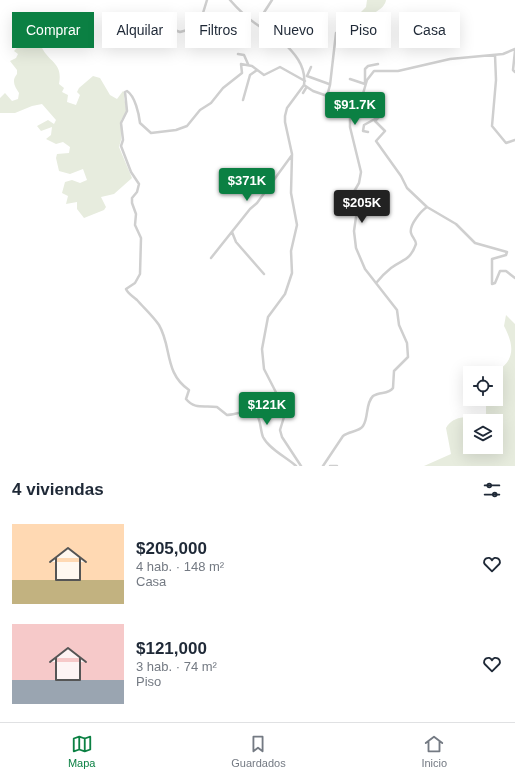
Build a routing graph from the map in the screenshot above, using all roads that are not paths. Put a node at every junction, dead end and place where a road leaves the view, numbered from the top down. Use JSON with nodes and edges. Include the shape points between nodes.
{"nodes":[{"id":1,"x":207,"y":0,"type":"edge"},
{"id":2,"x":230,"y":0,"type":"edge"},
{"id":3,"x":272,"y":0,"type":"edge"},
{"id":4,"x":264,"y":12,"type":"edge"},
{"id":5,"x":259,"y":26,"type":"edge"},
{"id":6,"x":177,"y":31,"type":"edge"},
{"id":7,"x":336,"y":33,"type":"edge"},
{"id":8,"x":290,"y":48,"type":"edge"},
{"id":9,"x":515,"y":50,"type":"edge"},
{"id":10,"x":238,"y":54,"type":"dead end"},
{"id":11,"x":496,"y":55,"type":"junction"},
{"id":12,"x":378,"y":64,"type":"dead end"},
{"id":13,"x":248,"y":65,"type":"junction"},
{"id":14,"x":311,"y":67,"type":"dead end"},
{"id":15,"x":257,"y":70,"type":"junction"},
{"id":16,"x":515,"y":72,"type":"edge"},
{"id":17,"x":306,"y":78,"type":"junction"},
{"id":18,"x":350,"y":79,"type":"dead end"},
{"id":19,"x":329,"y":84,"type":"dead end"},
{"id":20,"x":366,"y":84,"type":"junction"},
{"id":21,"x":305,"y":86,"type":"junction"},
{"id":22,"x":303,"y":93,"type":"dead end"},
{"id":23,"x":327,"y":96,"type":"junction"},
{"id":24,"x":362,"y":97,"type":"junction"},
{"id":25,"x":243,"y":100,"type":"dead end"},
{"id":26,"x":356,"y":106,"type":"junction"},
{"id":27,"x":375,"y":119,"type":"junction"},
{"id":28,"x":368,"y":132,"type":"dead end"},
{"id":29,"x":515,"y":140,"type":"edge"},
{"id":30,"x":292,"y":154,"type":"junction"},
{"id":31,"x":427,"y":207,"type":"junction"},
{"id":32,"x":232,"y":232,"type":"junction"},
{"id":33,"x":211,"y":258,"type":"dead end"},
{"id":34,"x":264,"y":274,"type":"dead end"},
{"id":35,"x":515,"y":278,"type":"edge"},
{"id":36,"x":376,"y":282,"type":"junction"},
{"id":37,"x":296,"y":466,"type":"edge"},
{"id":38,"x":302,"y":466,"type":"edge"},
{"id":39,"x":323,"y":466,"type":"edge"},
{"id":40,"x":330,"y":466,"type":"edge"},
{"id":41,"x":337,"y":466,"type":"edge"}],
"edges":[{"from":1,"to":6,"type":"street","via":[[203,13],[191,29]]},
{"from":2,"to":5,"type":"street"},
{"from":3,"to":4,"type":"street"},
{"from":7,"to":23,"type":"street"},
{"from":8,"to":17,"type":"street","via":[[295,53]]},
{"from":9,"to":11,"type":"street"},
{"from":9,"to":16,"type":"street"},
{"from":10,"to":13,"type":"street","via":[[244,55]]},
{"from":11,"to":20,"type":"street","via":[[450,59],[398,71],[374,71]]},
{"from":11,"to":29,"type":"street","via":[[492,126],[506,143]]},
{"from":12,"to":20,"type":"street","via":[[365,69]]},
{"from":13,"to":15,"type":"street"},
{"from":13,"to":37,"type":"street","via":[[241,64],[242,73],[223,88],[211,103],[200,110],[187,126],[176,130],[151,133],[140,123],[138,107],[130,93],[125,92],[127,111],[122,123],[122,146],[131,172],[139,184],[132,203],[136,214],[136,230],[141,238],[138,279],[126,289],[160,327],[177,379],[189,390],[186,399],[190,404],[198,408],[217,407],[227,415],[251,412],[256,414],[265,440]]},
{"from":14,"to":17,"type":"street"},
{"from":15,"to":17,"type":"street","via":[[264,75],[280,67]]},
{"from":15,"to":25,"type":"street","via":[[250,75]]},
{"from":17,"to":19,"type":"street"},
{"from":17,"to":21,"type":"street"},
{"from":18,"to":20,"type":"street"},
{"from":20,"to":24,"type":"street"},
{"from":21,"to":22,"type":"street"},
{"from":21,"to":23,"type":"street"},
{"from":21,"to":30,"type":"street","via":[[287,108]]},
{"from":23,"to":26,"type":"street"},
{"from":24,"to":26,"type":"street"},
{"from":24,"to":27,"type":"street","via":[[382,110],[382,114]]},
{"from":26,"to":36,"type":"street","via":[[350,117],[350,127],[362,172],[352,195],[358,206],[354,237],[360,261]]},
{"from":27,"to":28,"type":"street","via":[[364,125],[363,131]]},
{"from":27,"to":31,"type":"street","via":[[385,131],[376,138],[377,143],[407,188]]},
{"from":30,"to":32,"type":"street","via":[[257,203]]},
{"from":30,"to":38,"type":"street","via":[[291,193],[297,225],[291,251],[292,273],[285,294],[268,317],[262,348],[264,369],[284,408],[280,430],[282,437]]},
{"from":31,"to":35,"type":"street","via":[[456,224],[475,243],[507,252],[506,255],[492,259],[492,284],[495,283],[500,271],[506,271]]},
{"from":31,"to":36,"type":"street","via":[[411,226],[410,231],[416,244],[411,256],[391,268]]},
{"from":32,"to":33,"type":"street"},
{"from":32,"to":34,"type":"street","via":[[236,242]]},
{"from":36,"to":39,"type":"street","via":[[397,310],[399,325],[407,343],[408,357],[394,371],[394,388],[372,397],[363,426],[343,436]]},
{"from":40,"to":41,"type":"street"}]}
